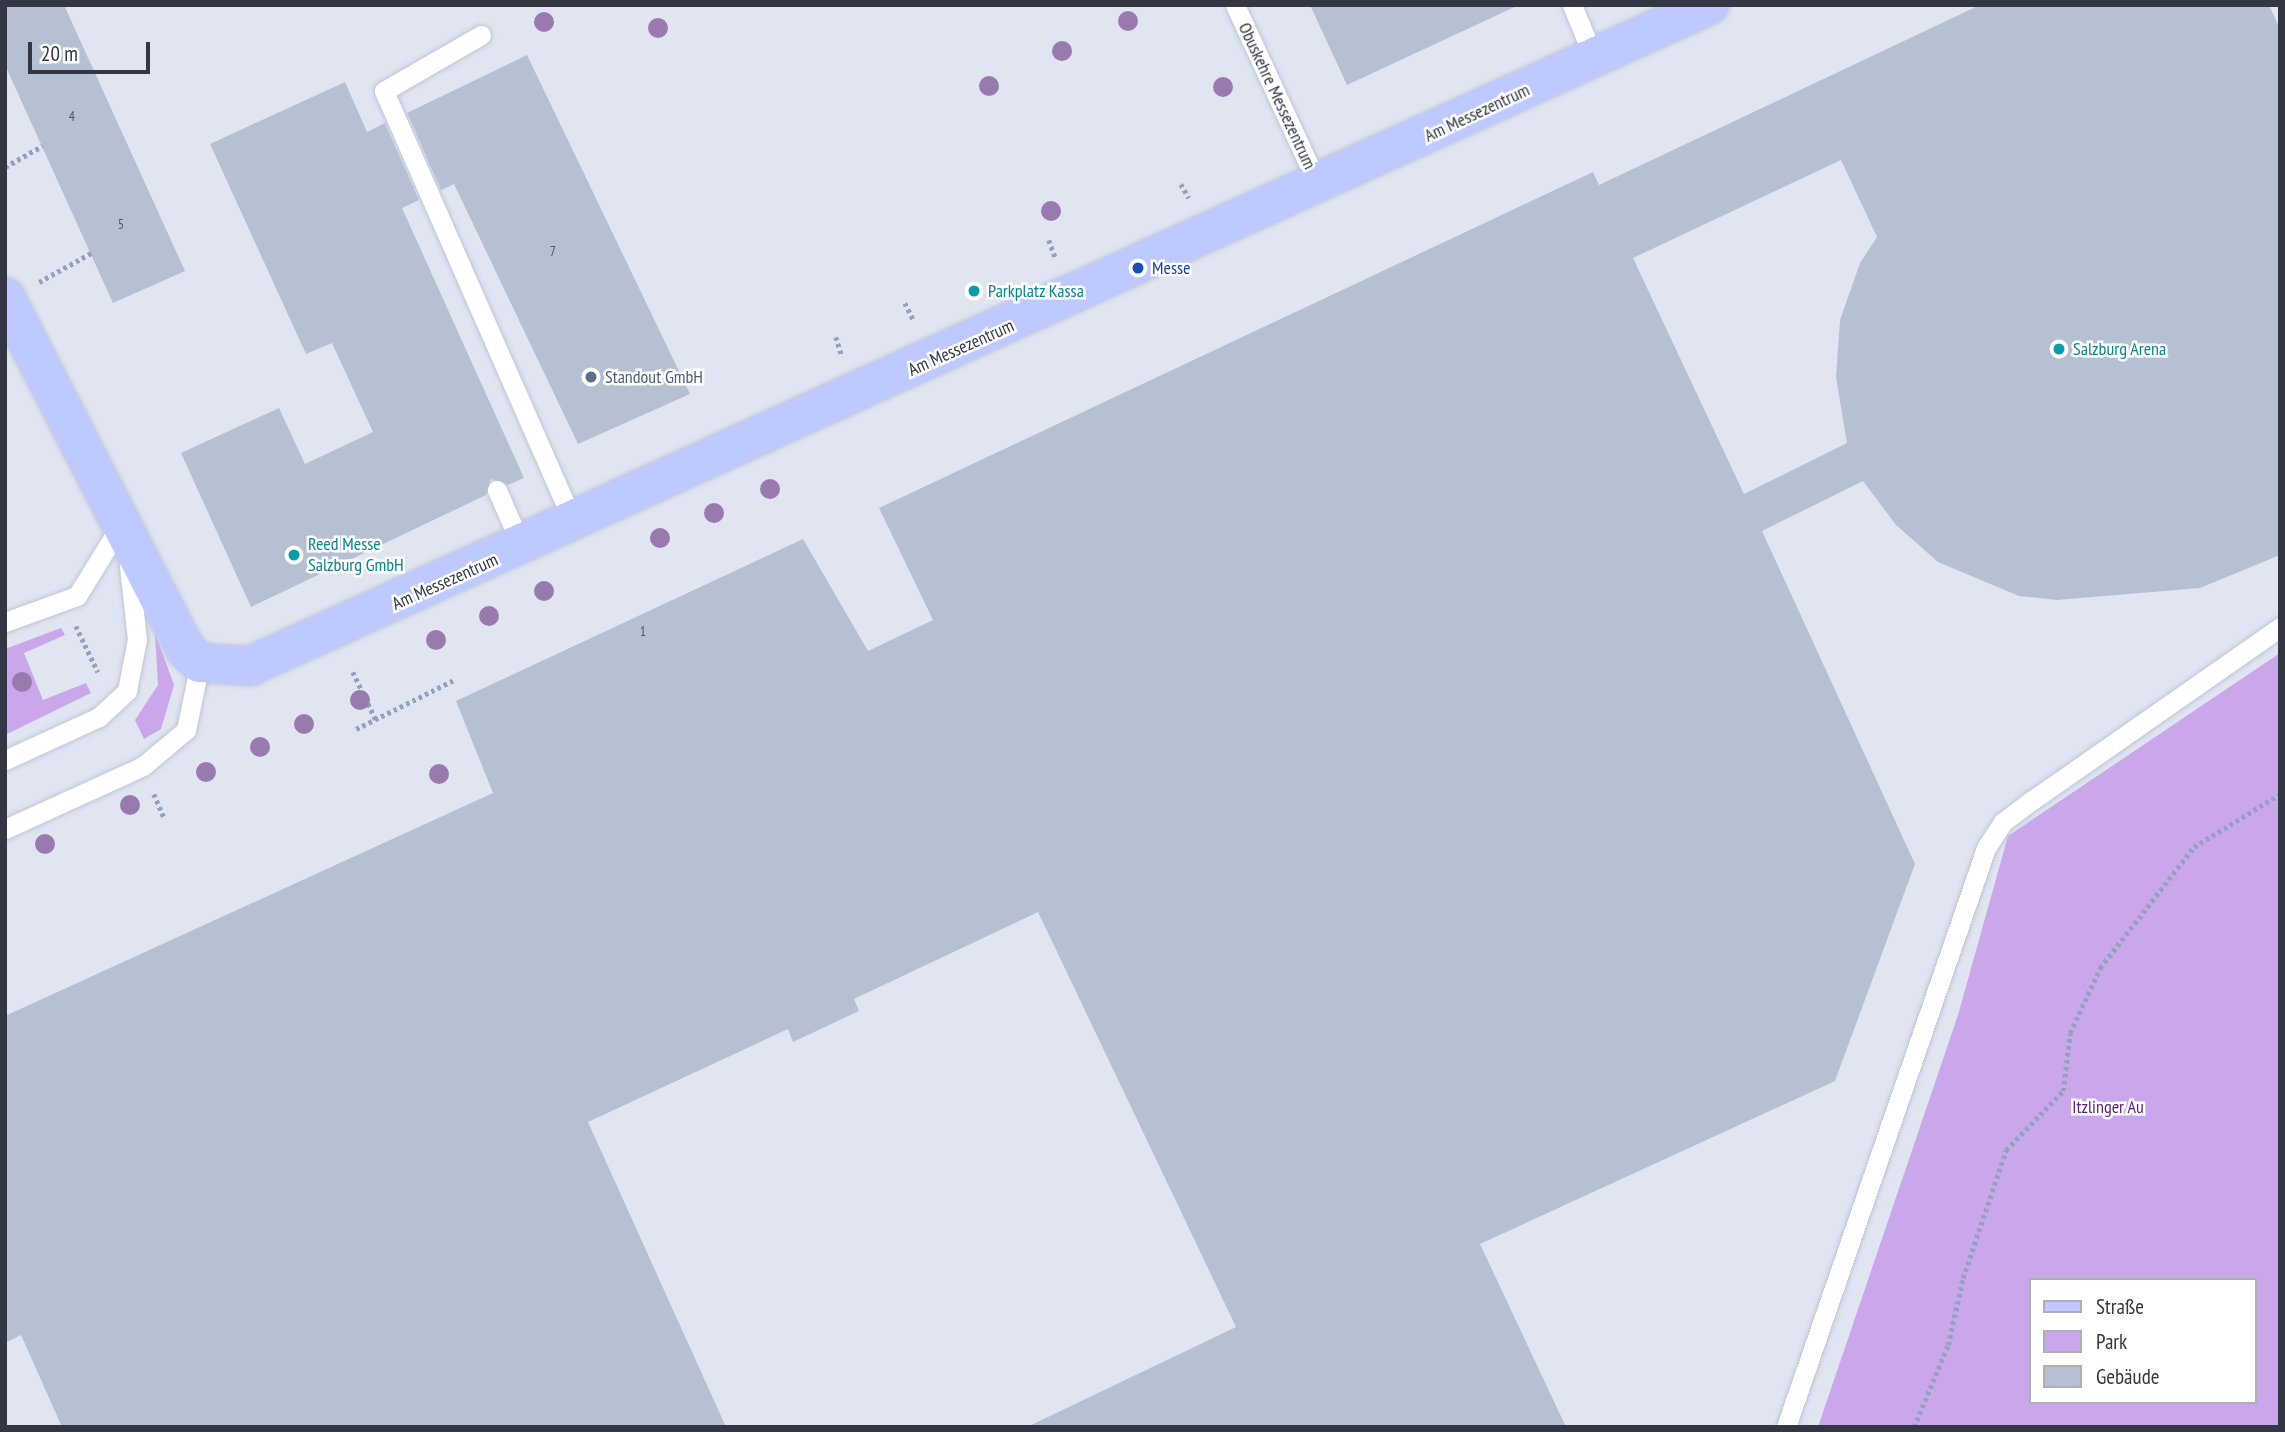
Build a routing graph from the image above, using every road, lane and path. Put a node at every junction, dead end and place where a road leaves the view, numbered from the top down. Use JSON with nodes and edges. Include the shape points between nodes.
{"nodes":[{"id":1,"x":1235,"y":5,"type":"edge"},
{"id":2,"x":1572,"y":5,"type":"edge"},
{"id":3,"x":1709,"y":5,"type":"edge"},
{"id":4,"x":481,"y":35,"type":"dead end"},
{"id":5,"x":1594,"y":58,"type":"junction"},
{"id":6,"x":42,"y":146,"type":"dead end"},
{"id":7,"x":5,"y":167,"type":"edge"},
{"id":8,"x":1319,"y":187,"type":"junction"},
{"id":9,"x":91,"y":253,"type":"dead end"},
{"id":10,"x":6,"y":299,"type":"edge"},
{"id":11,"x":497,"y":490,"type":"dead end"},
{"id":12,"x":574,"y":523,"type":"junction"},
{"id":13,"x":120,"y":524,"type":"junction"},
{"id":14,"x":522,"y":547,"type":"junction"},
{"id":15,"x":5,"y":622,"type":"edge"},
{"id":16,"x":2280,"y":627,"type":"edge"},
{"id":17,"x":200,"y":663,"type":"junction"},
{"id":18,"x":250,"y":666,"type":"junction"},
{"id":19,"x":354,"y":672,"type":"dead end"},
{"id":20,"x":454,"y":680,"type":"dead end"},
{"id":21,"x":377,"y":722,"type":"junction"},
{"id":22,"x":356,"y":729,"type":"dead end"},
{"id":23,"x":5,"y":761,"type":"edge"},
{"id":24,"x":2280,"y":794,"type":"edge"},
{"id":25,"x":5,"y":829,"type":"edge"},
{"id":26,"x":1786,"y":1427,"type":"edge"},
{"id":27,"x":1914,"y":1427,"type":"edge"}],
"edges":[{"from":1,"to":8,"type":"lane","name":"Obuskehre Messezentrum"},
{"from":2,"to":5,"type":"lane"},
{"from":3,"to":5,"type":"street","name":"Am Messezentrum"},
{"from":4,"to":12,"type":"lane","via":[[384,91]]},
{"from":5,"to":8,"type":"street","name":"Am Messezentrum"},
{"from":6,"to":7,"type":"path"},
{"from":8,"to":12,"type":"street","name":"Am Messezentrum"},
{"from":9,"to":10,"type":"path"},
{"from":10,"to":13,"type":"street"},
{"from":11,"to":14,"type":"lane"},
{"from":12,"to":14,"type":"street","name":"Am Messezentrum"},
{"from":13,"to":15,"type":"lane","via":[[77,596]]},
{"from":13,"to":17,"type":"street","via":[[184,649]]},
{"from":13,"to":18,"type":"street","via":[[168,561],[217,649]]},
{"from":13,"to":23,"type":"lane","via":[[137,639],[127,691],[99,717]]},
{"from":14,"to":18,"type":"street","name":"Am Messezentrum"},
{"from":16,"to":26,"type":"lane","via":[[2003,822],[1986,848]]},
{"from":17,"to":18,"type":"street","name":"Am Messezentrum"},
{"from":17,"to":25,"type":"lane","via":[[186,730],[178,737],[143,766]]},
{"from":19,"to":21,"type":"path"},
{"from":20,"to":21,"type":"path"},
{"from":21,"to":22,"type":"path"},
{"from":24,"to":27,"type":"path","via":[[2194,847],[2100,968],[2070,1033],[2063,1091],[2006,1150],[1963,1278],[1948,1345]]}]}
